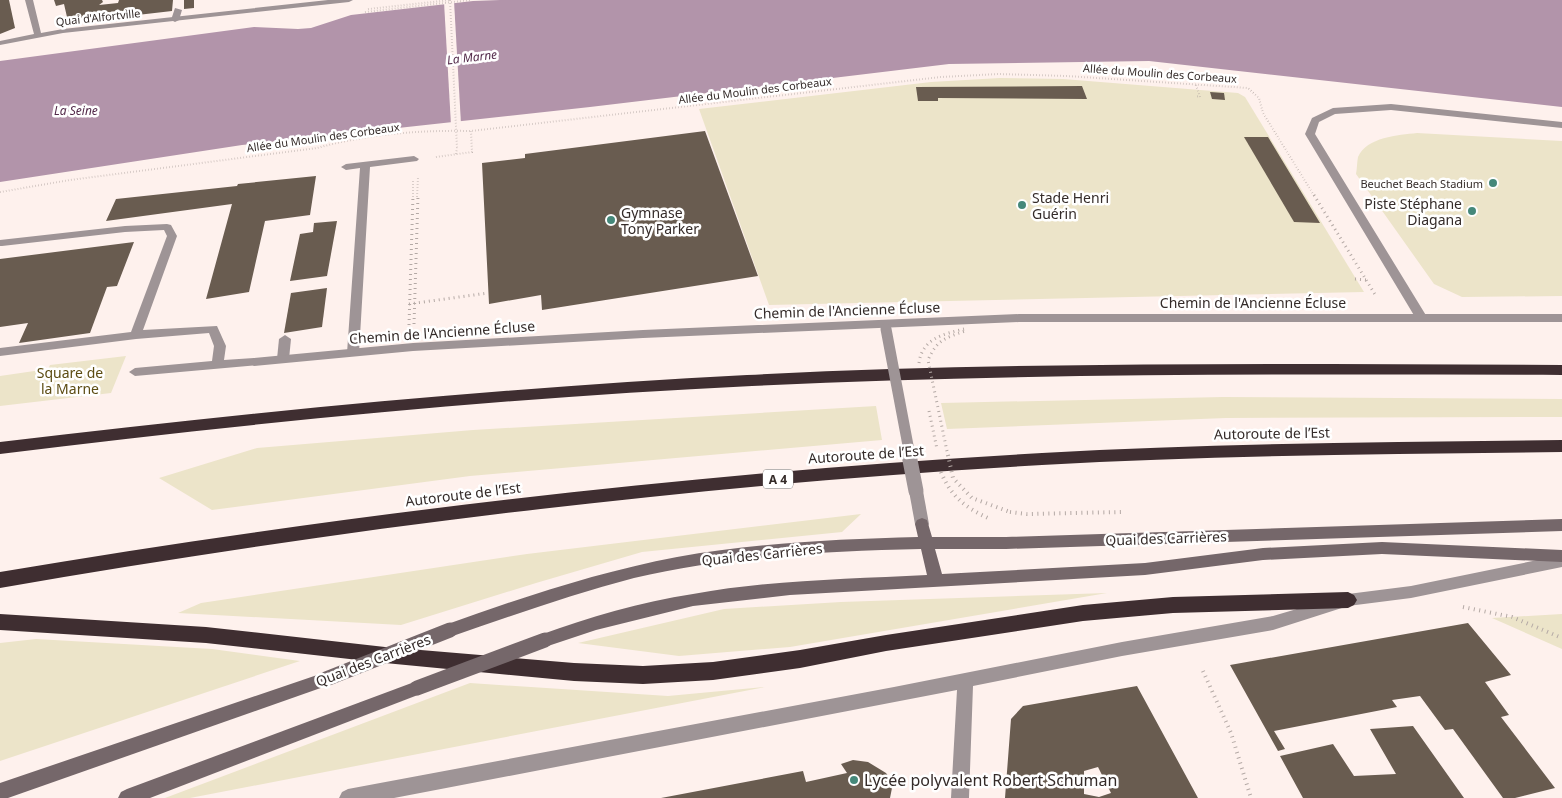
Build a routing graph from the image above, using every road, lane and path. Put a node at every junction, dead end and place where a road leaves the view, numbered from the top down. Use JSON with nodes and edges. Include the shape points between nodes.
{"nodes":[{"id":1,"x":30,"y":0,"type":"edge"},
{"id":2,"x":348,"y":0,"type":"edge"},
{"id":3,"x":450,"y":0,"type":"edge"},
{"id":4,"x":320,"y":2,"type":"edge"},
{"id":5,"x":178,"y":10,"type":"dead end"},
{"id":6,"x":362,"y":10,"type":"dead end"},
{"id":7,"x":175,"y":20,"type":"junction"},
{"id":8,"x":38,"y":36,"type":"junction"},
{"id":9,"x":0,"y":43,"type":"edge"},
{"id":10,"x":1196,"y":85,"type":"junction"},
{"id":11,"x":1196,"y":96,"type":"dead end"},
{"id":12,"x":1562,"y":125,"type":"edge"},
{"id":13,"x":471,"y":132,"type":"junction"},
{"id":14,"x":416,"y":164,"type":"junction"},
{"id":15,"x":365,"y":165,"type":"junction"},
{"id":16,"x":346,"y":167,"type":"dead end"},
{"id":17,"x":0,"y":192,"type":"edge"},
{"id":18,"x":2,"y":243,"type":"dead end"},
{"id":19,"x":488,"y":293,"type":"dead end"},
{"id":20,"x":415,"y":302,"type":"junction"},
{"id":21,"x":409,"y":304,"type":"junction"},
{"id":22,"x":1388,"y":317,"type":"junction"},
{"id":23,"x":1421,"y":317,"type":"junction"},
{"id":24,"x":1562,"y":318,"type":"edge"},
{"id":25,"x":885,"y":326,"type":"junction"},
{"id":26,"x":136,"y":335,"type":"junction"},
{"id":27,"x":285,"y":338,"type":"dead end"},
{"id":28,"x":411,"y":348,"type":"junction"},
{"id":29,"x":0,"y":352,"type":"edge"},
{"id":30,"x":353,"y":352,"type":"junction"},
{"id":31,"x":283,"y":359,"type":"junction"},
{"id":32,"x":217,"y":365,"type":"junction"},
{"id":33,"x":920,"y":366,"type":"dead end"},
{"id":34,"x":1562,"y":370,"type":"edge"},
{"id":35,"x":135,"y":372,"type":"dead end"},
{"id":36,"x":927,"y":402,"type":"dead end"},
{"id":37,"x":1562,"y":446,"type":"edge"},
{"id":38,"x":0,"y":448,"type":"edge"},
{"id":39,"x":938,"y":456,"type":"dead end"},
{"id":40,"x":940,"y":465,"type":"dead end"},
{"id":41,"x":1010,"y":512,"type":"dead end"},
{"id":42,"x":990,"y":519,"type":"dead end"},
{"id":43,"x":922,"y":524,"type":"joint"},
{"id":44,"x":1562,"y":525,"type":"edge"},
{"id":45,"x":925,"y":542,"type":"junction"},
{"id":46,"x":1562,"y":556,"type":"edge"},
{"id":47,"x":1562,"y":561,"type":"edge"},
{"id":48,"x":0,"y":580,"type":"edge"},
{"id":49,"x":936,"y":581,"type":"junction"},
{"id":50,"x":1348,"y":600,"type":"junction"},
{"id":51,"x":1459,"y":607,"type":"dead end"},
{"id":52,"x":0,"y":622,"type":"edge"},
{"id":53,"x":1562,"y":638,"type":"edge"},
{"id":54,"x":1203,"y":671,"type":"dead end"},
{"id":55,"x":965,"y":680,"type":"junction"},
{"id":56,"x":0,"y":792,"type":"edge"},
{"id":57,"x":127,"y":798,"type":"edge"},
{"id":58,"x":348,"y":798,"type":"edge"},
{"id":59,"x":960,"y":798,"type":"edge"},
{"id":60,"x":1250,"y":798,"type":"edge"}],
"edges":[{"from":1,"to":8,"type":"street"},
{"from":2,"to":4,"type":"street","name":"Quai d'Alfortville"},
{"from":3,"to":6,"type":"path"},
{"from":3,"to":13,"type":"path","bridge":true,"via":[[456,154],[472,152]]},
{"from":4,"to":7,"type":"street","name":"Quai d'Alfortville"},
{"from":5,"to":7,"type":"street"},
{"from":7,"to":8,"type":"street","name":"Quai d'Alfortville"},
{"from":8,"to":9,"type":"street","name":"Quai d'Alfortville"},
{"from":10,"to":11,"type":"path","via":[[1200,97]]},
{"from":10,"to":13,"type":"path","name":"Allée du Moulin des Corbeaux","via":[[1068,76],[999,74],[941,77]]},
{"from":10,"to":22,"type":"path","name":"Allée du Moulin des Corbeaux","via":[[1248,88],[1259,98],[1263,113]]},
{"from":12,"to":23,"type":"street","via":[[1392,107],[1334,111],[1315,120],[1310,134]]},
{"from":13,"to":17,"type":"path","name":"Allée du Moulin des Corbeaux","via":[[437,130],[341,140],[317,148]]},
{"from":14,"to":15,"type":"street"},
{"from":14,"to":20,"type":"path"},
{"from":14,"to":21,"type":"path"},
{"from":15,"to":16,"type":"street"},
{"from":15,"to":30,"type":"street"},
{"from":18,"to":26,"type":"street","via":[[167,227],[172,236]]},
{"from":19,"to":20,"type":"path"},
{"from":20,"to":21,"type":"path"},
{"from":20,"to":28,"type":"path"},
{"from":21,"to":28,"type":"path"},
{"from":22,"to":23,"type":"street","name":"Chemin de l'Ancienne Écluse"},
{"from":22,"to":25,"type":"street","name":"Chemin de l'Ancienne Écluse","via":[[1019,318]]},
{"from":23,"to":24,"type":"street","name":"Chemin de l'Ancienne Écluse"},
{"from":25,"to":28,"type":"street","name":"Chemin de l'Ancienne Écluse","via":[[643,334]]},
{"from":25,"to":43,"type":"street","bridge":true},
{"from":26,"to":29,"type":"street"},
{"from":26,"to":32,"type":"street","via":[[213,329],[220,346]]},
{"from":27,"to":31,"type":"street"},
{"from":28,"to":30,"type":"street","name":"Chemin de l'Ancienne Écluse"},
{"from":30,"to":31,"type":"street","name":"Chemin de l'Ancienne Écluse"},
{"from":31,"to":32,"type":"street","name":"Chemin de l'Ancienne Écluse"},
{"from":32,"to":35,"type":"street","name":"Chemin de l'Ancienne Écluse"},
{"from":33,"to":41,"type":"path","bridge":true,"via":[[919,357],[930,341],[943,334],[964,330],[942,339],[928,360],[953,478],[972,498]]},
{"from":34,"to":38,"type":"highway","via":[[1014,371],[667,385],[342,410]]},
{"from":36,"to":39,"type":"path","bridge":true},
{"from":37,"to":48,"type":"highway","name":"Autoroute de l’Est","number":"A 4","via":[[1243,451],[1054,459],[706,484],[257,538]]},
{"from":40,"to":42,"type":"path","bridge":true,"via":[[956,500],[970,511]]},
{"from":43,"to":45,"type":"main road"},
{"from":44,"to":45,"type":"main road","name":"Quai des Carrières","via":[[1016,543]]},
{"from":45,"to":49,"type":"main road"},
{"from":45,"to":56,"type":"main road","name":"Quai des Carrières","bridge":true,"via":[[743,554],[663,566],[580,587],[450,630],[326,679]]},
{"from":46,"to":49,"type":"main road","name":"Quai des Carrières","via":[[1382,548],[1263,554],[1144,569]]},
{"from":47,"to":50,"type":"street","via":[[1418,591]]},
{"from":49,"to":57,"type":"main road","name":"Quai des Carrières","bridge":true,"via":[[790,589],[693,600],[596,623]]},
{"from":50,"to":52,"type":"highway","via":[[1173,605],[1083,614],[886,643],[790,661],[713,671],[643,675],[385,655],[206,635]]},
{"from":50,"to":55,"type":"street","via":[[1274,623]]},
{"from":51,"to":53,"type":"path","via":[[1512,617]]},
{"from":54,"to":60,"type":"path","via":[[1221,706],[1244,767]]},
{"from":55,"to":58,"type":"street"},
{"from":55,"to":59,"type":"street"}]}
